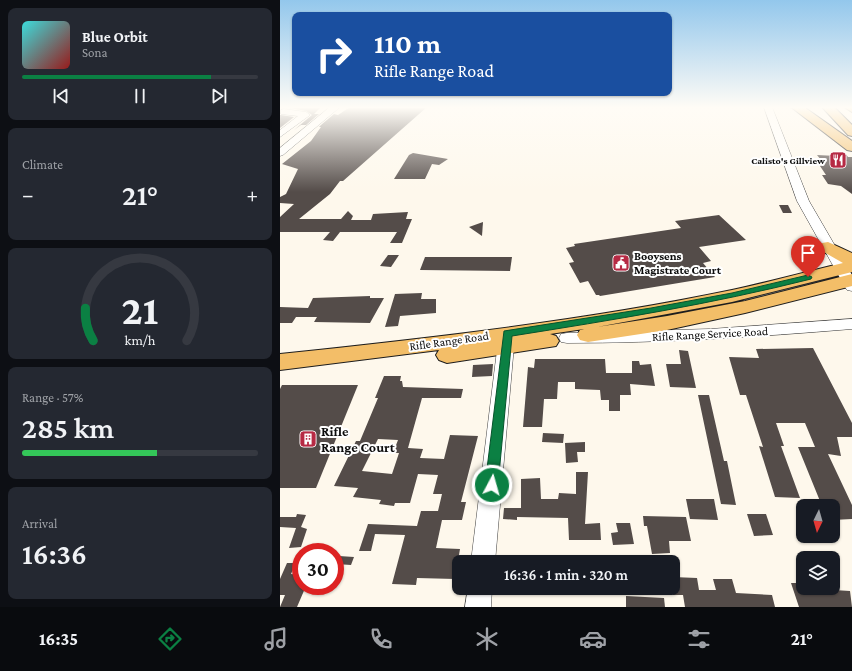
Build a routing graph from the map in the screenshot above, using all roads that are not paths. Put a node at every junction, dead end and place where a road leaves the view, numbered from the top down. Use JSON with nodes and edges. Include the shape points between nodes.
{"nodes":[{"id":1,"x":296,"y":135,"type":"edge"},
{"id":2,"x":302,"y":135,"type":"edge"},
{"id":3,"x":779,"y":135,"type":"edge"},
{"id":4,"x":836,"y":135,"type":"edge"},
{"id":5,"x":852,"y":147,"type":"edge"},
{"id":6,"x":280,"y":148,"type":"edge"},
{"id":7,"x":280,"y":153,"type":"edge"},
{"id":8,"x":828,"y":247,"type":"joint"},
{"id":9,"x":850,"y":274,"type":"edge"},
{"id":10,"x":852,"y":324,"type":"edge"},
{"id":11,"x":567,"y":338,"type":"junction"},
{"id":12,"x":507,"y":341,"type":"junction"},
{"id":13,"x":280,"y":362,"type":"edge"},
{"id":14,"x":280,"y":369,"type":"edge"},
{"id":15,"x":484,"y":555,"type":"edge"},
{"id":16,"x":479,"y":595,"type":"edge"},
{"id":17,"x":478,"y":607,"type":"edge"}],
"edges":[{"from":1,"to":6,"type":"street"},
{"from":2,"to":7,"type":"street"},
{"from":3,"to":8,"type":"street","via":[[803,201]]},
{"from":4,"to":5,"type":"main road"},
{"from":8,"to":9,"type":"main road"},
{"from":9,"to":11,"type":"main road","name":"Rifle Range Road","via":[[763,304],[632,329]]},
{"from":9,"to":12,"type":"main road","name":"Rifle Range Road","via":[[576,324]]},
{"from":10,"to":11,"type":"street","name":"Rifle Range Service Road","via":[[697,336]]},
{"from":11,"to":12,"type":"main road","name":"Rifle Range Road"},
{"from":12,"to":13,"type":"main road","name":"Rifle Range Road","via":[[411,347]]},
{"from":12,"to":14,"type":"main road","name":"Rifle Range Road","via":[[417,358]]},
{"from":12,"to":15,"type":"street"},
{"from":16,"to":17,"type":"street"}]}
